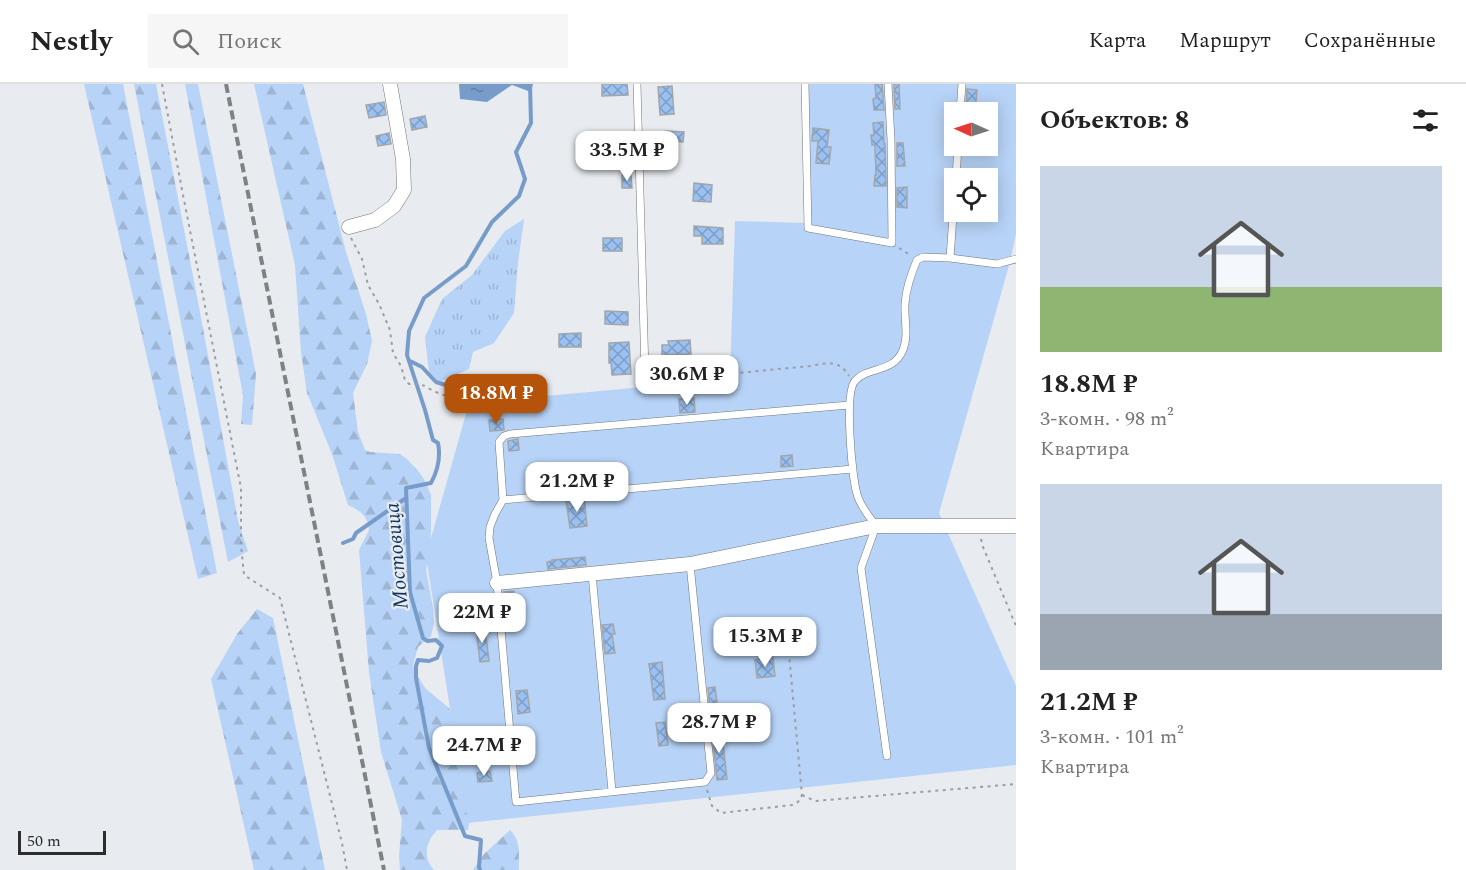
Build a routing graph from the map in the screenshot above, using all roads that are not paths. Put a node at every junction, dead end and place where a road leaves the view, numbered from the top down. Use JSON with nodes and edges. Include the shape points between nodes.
{"nodes":[{"id":1,"x":390,"y":84,"type":"edge"},
{"id":2,"x":637,"y":84,"type":"edge"},
{"id":3,"x":805,"y":84,"type":"edge"},
{"id":4,"x":888,"y":84,"type":"edge"},
{"id":5,"x":962,"y":84,"type":"edge"},
{"id":6,"x":961,"y":102,"type":"edge"},
{"id":7,"x":953,"y":222,"type":"edge"},
{"id":8,"x":349,"y":227,"type":"road end"},
{"id":9,"x":950,"y":258,"type":"junction"},
{"id":10,"x":1016,"y":259,"type":"edge"},
{"id":11,"x":645,"y":372,"type":"road end"},
{"id":12,"x":849,"y":405,"type":"junction"},
{"id":13,"x":853,"y":469,"type":"junction"},
{"id":14,"x":503,"y":500,"type":"junction"},
{"id":15,"x":876,"y":526,"type":"junction"},
{"id":16,"x":1016,"y":526,"type":"edge"},
{"id":17,"x":690,"y":564,"type":"junction"},
{"id":18,"x":592,"y":574,"type":"junction"},
{"id":19,"x":497,"y":583,"type":"junction"},
{"id":20,"x":887,"y":756,"type":"dead end"},
{"id":21,"x":612,"y":791,"type":"junction"}],
"edges":[{"from":1,"to":8,"type":"street","via":[[403,159],[404,190],[394,206],[375,220]]},
{"from":2,"to":11,"type":"lane"},
{"from":3,"to":4,"type":"lane","via":[[808,228],[892,243]]},
{"from":5,"to":6,"type":"lane"},
{"from":7,"to":9,"type":"lane"},
{"from":9,"to":10,"type":"lane","via":[[997,264]]},
{"from":9,"to":12,"type":"lane","via":[[917,260],[905,303],[906,341],[900,357],[889,366],[859,376],[852,383]]},
{"from":12,"to":13,"type":"lane"},
{"from":12,"to":14,"type":"lane","via":[[510,434],[499,442]]},
{"from":13,"to":14,"type":"lane"},
{"from":13,"to":15,"type":"lane","via":[[857,496]]},
{"from":14,"to":19,"type":"lane","via":[[489,538]]},
{"from":15,"to":16,"type":"street"},
{"from":15,"to":17,"type":"street"},
{"from":15,"to":20,"type":"lane","via":[[861,568]]},
{"from":17,"to":18,"type":"street"},
{"from":17,"to":21,"type":"lane","via":[[711,773],[705,782]]},
{"from":18,"to":19,"type":"street"},
{"from":18,"to":21,"type":"lane"},
{"from":19,"to":21,"type":"lane","via":[[516,801]]}]}
